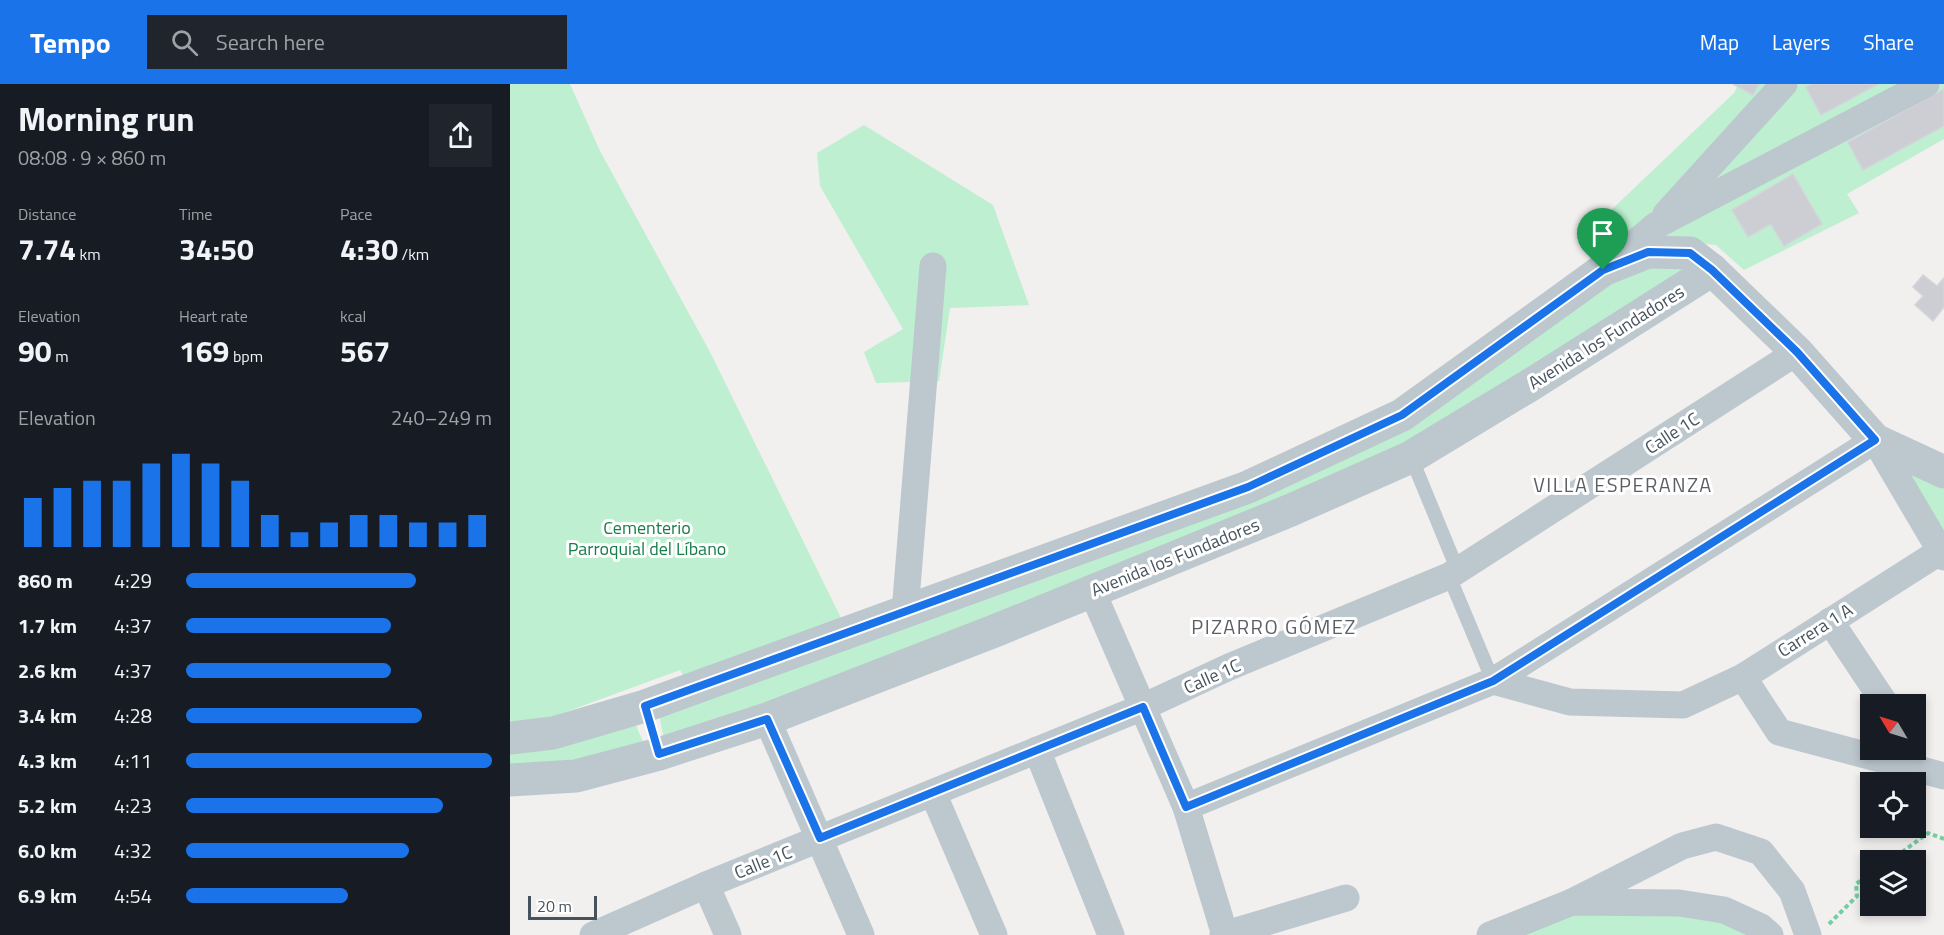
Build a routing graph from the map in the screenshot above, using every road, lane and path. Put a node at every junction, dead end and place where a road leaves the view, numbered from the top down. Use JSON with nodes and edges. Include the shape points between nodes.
{"nodes":[{"id":1,"x":1784,"y":84,"type":"edge"},
{"id":2,"x":1926,"y":84,"type":"edge"},
{"id":3,"x":1655,"y":226,"type":"junction"},
{"id":4,"x":933,"y":266,"type":"dead end"},
{"id":5,"x":1603,"y":270,"type":"junction"},
{"id":6,"x":1712,"y":270,"type":"junction"},
{"id":7,"x":1797,"y":352,"type":"junction"},
{"id":8,"x":1875,"y":440,"type":"junction"},
{"id":9,"x":1411,"y":457,"type":"junction"},
{"id":10,"x":1944,"y":472,"type":"edge"},
{"id":11,"x":1943,"y":552,"type":"edge"},
{"id":12,"x":1453,"y":573,"type":"junction"},
{"id":13,"x":1092,"y":591,"type":"junction"},
{"id":14,"x":904,"y":612,"type":"junction"},
{"id":15,"x":1830,"y":621,"type":"junction"},
{"id":16,"x":1743,"y":677,"type":"junction"},
{"id":17,"x":1493,"y":681,"type":"junction"},
{"id":18,"x":1879,"y":694,"type":"edge"},
{"id":19,"x":645,"y":706,"type":"junction"},
{"id":20,"x":1143,"y":707,"type":"junction"},
{"id":21,"x":767,"y":719,"type":"junction"},
{"id":22,"x":510,"y":738,"type":"edge"},
{"id":23,"x":1037,"y":750,"type":"junction"},
{"id":24,"x":659,"y":754,"type":"junction"},
{"id":25,"x":1930,"y":766,"type":"edge"},
{"id":26,"x":510,"y":780,"type":"edge"},
{"id":27,"x":933,"y":793,"type":"junction"},
{"id":28,"x":1186,"y":807,"type":"junction"},
{"id":29,"x":820,"y":838,"type":"junction"},
{"id":30,"x":1944,"y":839,"type":"edge"},
{"id":31,"x":1905,"y":850,"type":"edge"},
{"id":32,"x":1860,"y":881,"type":"edge"},
{"id":33,"x":706,"y":885,"type":"junction"},
{"id":34,"x":1346,"y":898,"type":"dead end"},
{"id":35,"x":1572,"y":902,"type":"junction"},
{"id":36,"x":1816,"y":932,"type":"edge"},
{"id":37,"x":599,"y":934,"type":"edge"},
{"id":38,"x":728,"y":935,"type":"edge"},
{"id":39,"x":861,"y":935,"type":"edge"},
{"id":40,"x":994,"y":935,"type":"edge"},
{"id":41,"x":1111,"y":935,"type":"edge"},
{"id":42,"x":1224,"y":935,"type":"edge"},
{"id":43,"x":1490,"y":935,"type":"edge"},
{"id":44,"x":1770,"y":935,"type":"edge"}],
"edges":[{"from":1,"to":3,"type":"street"},
{"from":2,"to":3,"type":"street"},
{"from":3,"to":5,"type":"street"},
{"from":4,"to":14,"type":"street"},
{"from":5,"to":6,"type":"street","via":[[1648,252],[1690,253]]},
{"from":5,"to":14,"type":"street","via":[[1402,415],[1248,487]]},
{"from":6,"to":7,"type":"street"},
{"from":6,"to":9,"type":"street","name":"Avenida los Fundadores"},
{"from":7,"to":8,"type":"street"},
{"from":7,"to":12,"type":"street","name":"Calle 1C"},
{"from":8,"to":10,"type":"street"},
{"from":8,"to":11,"type":"street"},
{"from":8,"to":17,"type":"street"},
{"from":9,"to":12,"type":"lane"},
{"from":9,"to":13,"type":"street","name":"Avenida los Fundadores"},
{"from":11,"to":15,"type":"street","name":"Carrera 1 A"},
{"from":12,"to":17,"type":"lane"},
{"from":12,"to":20,"type":"street","name":"Calle 1C"},
{"from":13,"to":20,"type":"street"},
{"from":13,"to":21,"type":"street","name":"Avenida los Fundadores"},
{"from":14,"to":19,"type":"street"},
{"from":15,"to":16,"type":"street","name":"Carrera 1 A"},
{"from":15,"to":18,"type":"street"},
{"from":16,"to":17,"type":"street","name":"Carrera 1 A","via":[[1683,705],[1570,702]]},
{"from":16,"to":25,"type":"street","via":[[1779,732]]},
{"from":17,"to":28,"type":"street"},
{"from":19,"to":22,"type":"street","via":[[553,733]]},
{"from":19,"to":24,"type":"street"},
{"from":20,"to":23,"type":"street","name":"Calle 1C"},
{"from":20,"to":28,"type":"street"},
{"from":21,"to":24,"type":"street","name":"Avenida los Fundadores"},
{"from":21,"to":29,"type":"street"},
{"from":23,"to":27,"type":"street","name":"Calle 1C"},
{"from":23,"to":41,"type":"street"},
{"from":24,"to":26,"type":"street","name":"Avenida los Fundadores","via":[[576,776]]},
{"from":27,"to":29,"type":"street","name":"Calle 1C"},
{"from":27,"to":40,"type":"street"},
{"from":28,"to":42,"type":"street"},
{"from":29,"to":33,"type":"street","name":"Calle 1C"},
{"from":29,"to":39,"type":"street"},
{"from":30,"to":31,"type":"path","via":[[1928,833]]},
{"from":32,"to":36,"type":"path","via":[[1856,884],[1857,896]]},
{"from":33,"to":37,"type":"street","name":"Calle 1C"},
{"from":33,"to":38,"type":"street"},
{"from":34,"to":42,"type":"street"},
{"from":35,"to":36,"type":"street","via":[[1682,846],[1716,837],[1761,852],[1792,891]]},
{"from":35,"to":43,"type":"street"},
{"from":35,"to":44,"type":"street","via":[[1679,903],[1724,910]]}]}
